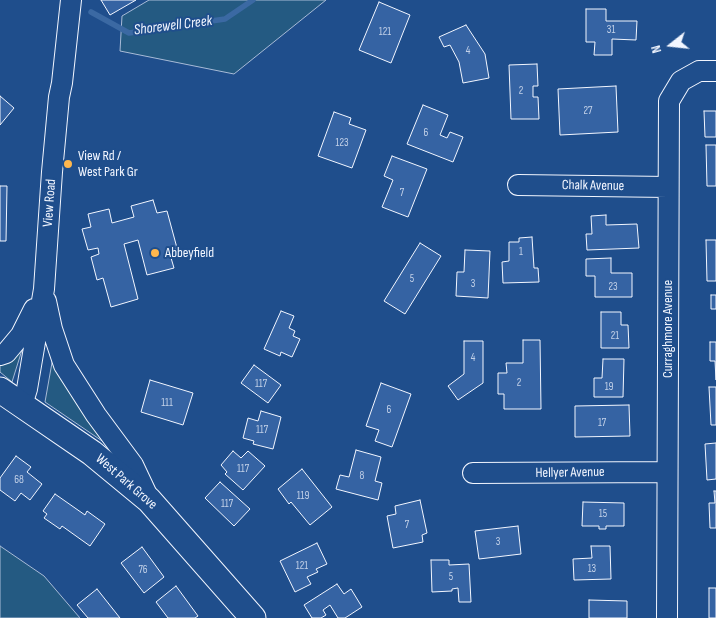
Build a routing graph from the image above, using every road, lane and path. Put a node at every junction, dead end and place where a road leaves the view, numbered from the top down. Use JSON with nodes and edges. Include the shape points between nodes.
{"nodes":[{"id":1,"x":71,"y":0,"type":"edge"},
{"id":2,"x":716,"y":71,"type":"edge"},
{"id":3,"x":518,"y":185,"type":"dead end"},
{"id":4,"x":668,"y":187,"type":"junction"},
{"id":5,"x":44,"y":289,"type":"junction"},
{"id":6,"x":0,"y":355,"type":"edge"},
{"id":7,"x":0,"y":390,"type":"edge"},
{"id":8,"x":22,"y":405,"type":"junction"},
{"id":9,"x":667,"y":472,"type":"junction"},
{"id":10,"x":473,"y":473,"type":"dead end"},
{"id":11,"x":149,"y":500,"type":"junction"},
{"id":12,"x":252,"y":618,"type":"edge"},
{"id":13,"x":667,"y":618,"type":"edge"}],
"edges":[{"from":1,"to":5,"type":"street","name":"View Road","via":[[59,97]]},
{"from":2,"to":4,"type":"street","name":"Curraghmore Avenue","via":[[699,71],[681,81],[669,101]]},
{"from":3,"to":4,"type":"street","name":"Chalk Avenue"},
{"from":4,"to":9,"type":"street","name":"Curraghmore Avenue"},
{"from":5,"to":6,"type":"street","via":[[21,335],[6,353]]},
{"from":5,"to":8,"type":"street","name":"View Road"},
{"from":5,"to":11,"type":"street","via":[[64,365],[134,465]]},
{"from":7,"to":8,"type":"main road","name":"West Park Grove"},
{"from":8,"to":11,"type":"main road","name":"West Park Grove","via":[[92,453]]},
{"from":9,"to":10,"type":"street","name":"Hellyer Avenue"},
{"from":9,"to":13,"type":"street","name":"Curraghmore Avenue"},
{"from":11,"to":12,"type":"main road","name":"West Park Grove"}]}
